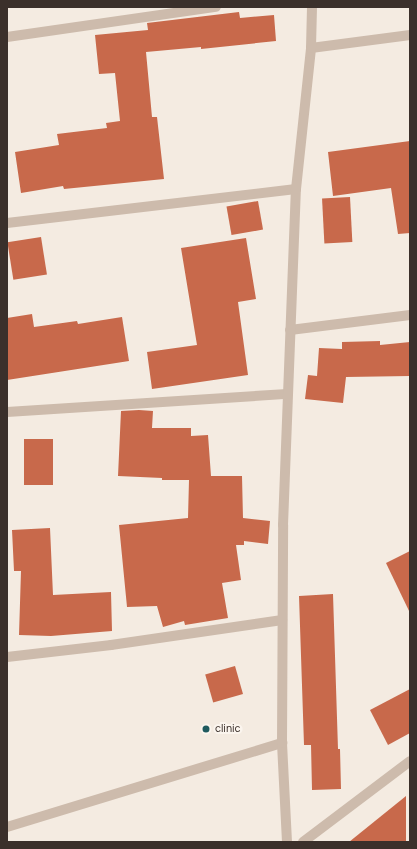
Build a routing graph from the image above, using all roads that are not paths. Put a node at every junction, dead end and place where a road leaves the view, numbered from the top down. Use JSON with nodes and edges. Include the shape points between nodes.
{"nodes":[{"id":1,"x":216,"y":7,"type":"edge"},
{"id":2,"x":312,"y":7,"type":"edge"},
{"id":3,"x":410,"y":36,"type":"edge"},
{"id":4,"x":7,"y":37,"type":"edge"},
{"id":5,"x":311,"y":48,"type":"junction"},
{"id":6,"x":296,"y":189,"type":"junction"},
{"id":7,"x":7,"y":223,"type":"edge"},
{"id":8,"x":410,"y":316,"type":"edge"},
{"id":9,"x":290,"y":330,"type":"junction"},
{"id":10,"x":287,"y":394,"type":"junction"},
{"id":11,"x":7,"y":412,"type":"edge"},
{"id":12,"x":282,"y":620,"type":"junction"},
{"id":13,"x":7,"y":657,"type":"edge"},
{"id":14,"x":282,"y":743,"type":"junction"},
{"id":15,"x":410,"y":761,"type":"edge"},
{"id":16,"x":7,"y":827,"type":"edge"},
{"id":17,"x":287,"y":842,"type":"edge"},
{"id":18,"x":303,"y":842,"type":"edge"}],
"edges":[{"from":1,"to":4,"type":"street"},
{"from":2,"to":5,"type":"street"},
{"from":3,"to":5,"type":"street"},
{"from":5,"to":6,"type":"street"},
{"from":6,"to":7,"type":"street"},
{"from":6,"to":9,"type":"street"},
{"from":8,"to":9,"type":"street"},
{"from":9,"to":10,"type":"street"},
{"from":10,"to":11,"type":"street"},
{"from":10,"to":12,"type":"street","via":[[282,525]]},
{"from":12,"to":13,"type":"street"},
{"from":12,"to":14,"type":"street"},
{"from":14,"to":16,"type":"street"},
{"from":14,"to":17,"type":"street"},
{"from":15,"to":18,"type":"street"}]}
